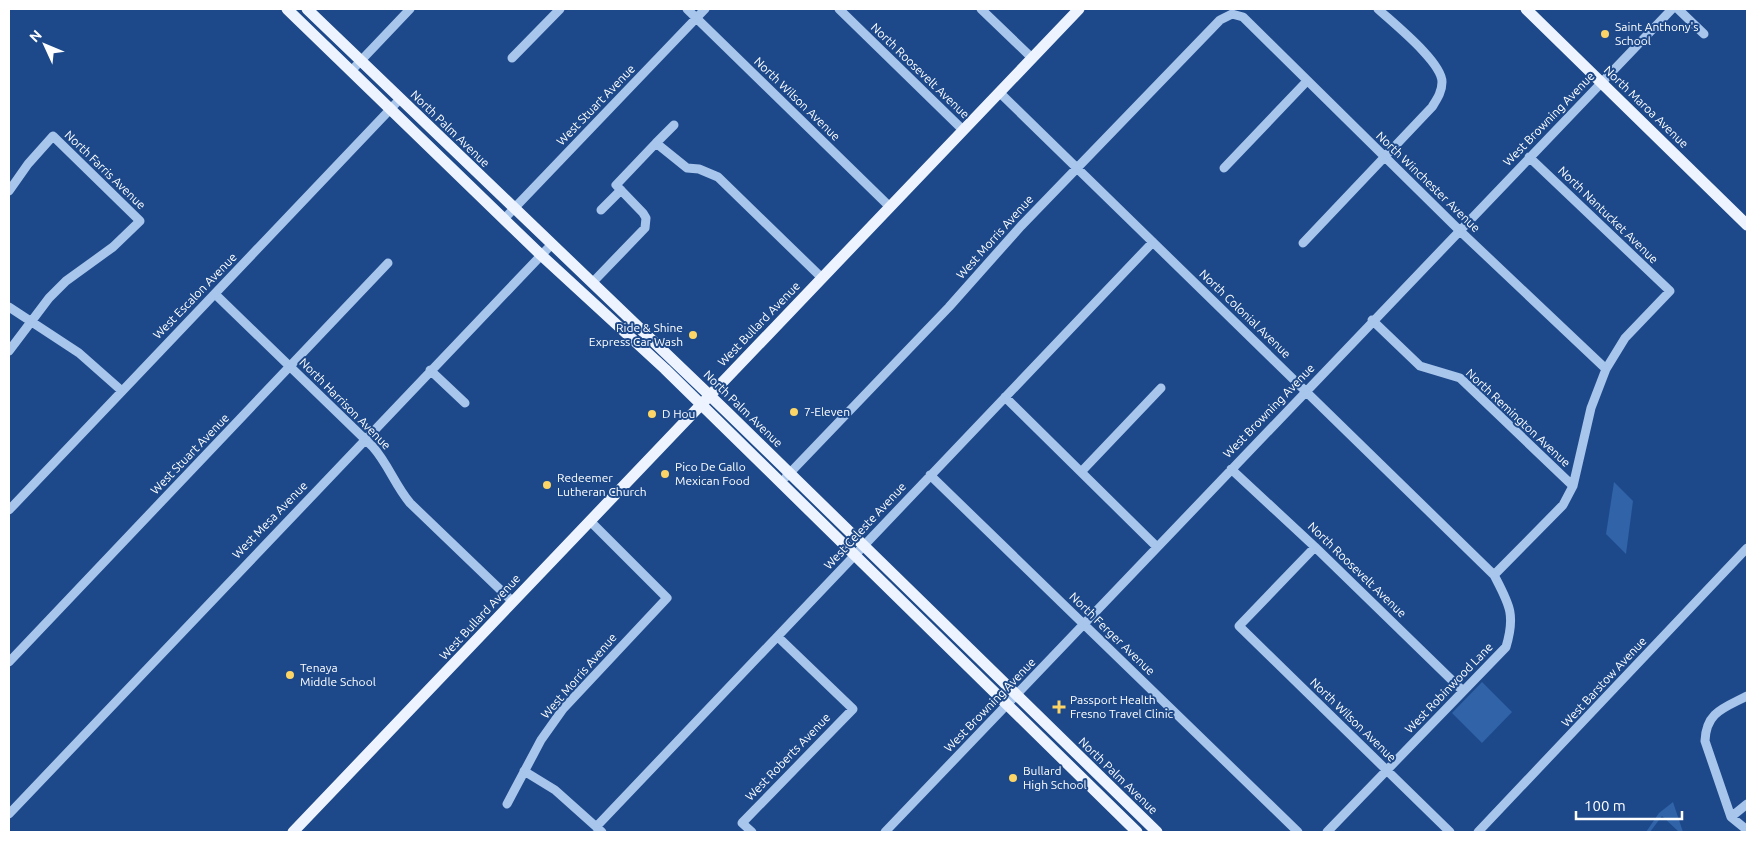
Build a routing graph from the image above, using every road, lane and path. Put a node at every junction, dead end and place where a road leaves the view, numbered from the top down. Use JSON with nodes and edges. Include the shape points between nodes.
{"nodes":[{"id":1,"x":287,"y":9,"type":"edge"},
{"id":2,"x":307,"y":9,"type":"edge"},
{"id":3,"x":410,"y":9,"type":"edge"},
{"id":4,"x":560,"y":9,"type":"edge"},
{"id":5,"x":687,"y":9,"type":"edge"},
{"id":6,"x":705,"y":9,"type":"edge"},
{"id":7,"x":839,"y":9,"type":"edge"},
{"id":8,"x":981,"y":9,"type":"edge"},
{"id":9,"x":1079,"y":9,"type":"edge"},
{"id":10,"x":1378,"y":9,"type":"edge"},
{"id":11,"x":1526,"y":9,"type":"edge"},
{"id":12,"x":1672,"y":9,"type":"edge"},
{"id":13,"x":1678,"y":9,"type":"edge"},
{"id":14,"x":1232,"y":14,"type":"joint"},
{"id":15,"x":696,"y":18,"type":"junction"},
{"id":16,"x":1704,"y":34,"type":"dead end"},
{"id":17,"x":512,"y":58,"type":"dead end"},
{"id":18,"x":1032,"y":58,"type":"junction"},
{"id":19,"x":361,"y":61,"type":"junction"},
{"id":20,"x":352,"y":70,"type":"junction"},
{"id":21,"x":1307,"y":81,"type":"junction"},
{"id":22,"x":1602,"y":82,"type":"junction"},
{"id":23,"x":999,"y":92,"type":"junction"},
{"id":24,"x":400,"y":99,"type":"junction"},
{"id":25,"x":391,"y":109,"type":"junction"},
{"id":26,"x":674,"y":125,"type":"dead end"},
{"id":27,"x":963,"y":130,"type":"junction"},
{"id":28,"x":656,"y":143,"type":"junction"},
{"id":29,"x":1384,"y":156,"type":"junction"},
{"id":30,"x":1529,"y":157,"type":"junction"},
{"id":31,"x":1076,"y":168,"type":"junction"},
{"id":32,"x":1224,"y":168,"type":"dead end"},
{"id":33,"x":621,"y":190,"type":"junction"},
{"id":34,"x":9,"y":191,"type":"edge"},
{"id":35,"x":890,"y":206,"type":"junction"},
{"id":36,"x":514,"y":210,"type":"junction"},
{"id":37,"x":601,"y":210,"type":"dead end"},
{"id":38,"x":504,"y":219,"type":"junction"},
{"id":39,"x":1747,"y":225,"type":"edge"},
{"id":40,"x":1459,"y":230,"type":"junction"},
{"id":41,"x":1152,"y":242,"type":"junction"},
{"id":42,"x":1303,"y":243,"type":"dead end"},
{"id":43,"x":551,"y":245,"type":"junction"},
{"id":44,"x":541,"y":255,"type":"junction"},
{"id":45,"x":388,"y":263,"type":"dead end"},
{"id":46,"x":822,"y":278,"type":"junction"},
{"id":47,"x":592,"y":283,"type":"junction"},
{"id":48,"x":577,"y":288,"type":"junction"},
{"id":49,"x":215,"y":294,"type":"junction"},
{"id":50,"x":9,"y":307,"type":"edge"},
{"id":51,"x":1372,"y":320,"type":"junction"},
{"id":52,"x":31,"y":322,"type":"junction"},
{"id":53,"x":640,"y":328,"type":"junction"},
{"id":54,"x":9,"y":351,"type":"edge"},
{"id":55,"x":290,"y":367,"type":"junction"},
{"id":56,"x":1606,"y":369,"type":"junction"},
{"id":57,"x":430,"y":370,"type":"junction"},
{"id":58,"x":1161,"y":388,"type":"dead end"},
{"id":59,"x":122,"y":391,"type":"junction"},
{"id":60,"x":1305,"y":392,"type":"junction"},
{"id":61,"x":710,"y":395,"type":"junction"},
{"id":62,"x":1005,"y":397,"type":"junction"},
{"id":63,"x":465,"y":403,"type":"dead end"},
{"id":64,"x":700,"y":404,"type":"junction"},
{"id":65,"x":365,"y":439,"type":"junction"},
{"id":66,"x":1231,"y":469,"type":"junction"},
{"id":67,"x":1081,"y":472,"type":"junction"},
{"id":68,"x":789,"y":474,"type":"junction"},
{"id":69,"x":930,"y":475,"type":"junction"},
{"id":70,"x":781,"y":482,"type":"junction"},
{"id":71,"x":1573,"y":486,"type":"junction"},
{"id":72,"x":9,"y":510,"type":"edge"},
{"id":73,"x":590,"y":521,"type":"junction"},
{"id":74,"x":863,"y":546,"type":"junction"},
{"id":75,"x":1315,"y":546,"type":"junction"},
{"id":76,"x":1157,"y":548,"type":"junction"},
{"id":77,"x":1747,"y":548,"type":"edge"},
{"id":78,"x":855,"y":556,"type":"junction"},
{"id":79,"x":1494,"y":575,"type":"junction"},
{"id":80,"x":512,"y":602,"type":"junction"},
{"id":81,"x":1084,"y":625,"type":"junction"},
{"id":82,"x":778,"y":637,"type":"junction"},
{"id":83,"x":9,"y":662,"type":"edge"},
{"id":84,"x":1463,"y":691,"type":"junction"},
{"id":85,"x":1747,"y":696,"type":"edge"},
{"id":86,"x":1011,"y":700,"type":"junction"},
{"id":87,"x":524,"y":771,"type":"junction"},
{"id":88,"x":1387,"y":771,"type":"junction"},
{"id":89,"x":506,"y":804,"type":"dead end"},
{"id":90,"x":1747,"y":804,"type":"edge"},
{"id":91,"x":9,"y":814,"type":"edge"},
{"id":92,"x":1731,"y":817,"type":"junction"},
{"id":93,"x":599,"y":830,"type":"edge"},
{"id":94,"x":1747,"y":830,"type":"edge"},
{"id":95,"x":1154,"y":831,"type":"edge"},
{"id":96,"x":293,"y":832,"type":"edge"},
{"id":97,"x":752,"y":832,"type":"edge"},
{"id":98,"x":885,"y":832,"type":"edge"},
{"id":99,"x":1137,"y":832,"type":"edge"},
{"id":100,"x":1298,"y":832,"type":"edge"},
{"id":101,"x":1327,"y":832,"type":"edge"},
{"id":102,"x":1450,"y":832,"type":"edge"},
{"id":103,"x":1478,"y":832,"type":"edge"}],
"edges":[{"from":1,"to":20,"type":"main road","name":"North Palm Avenue"},
{"from":2,"to":19,"type":"main road","name":"North Palm Avenue"},
{"from":3,"to":19,"type":"street"},
{"from":4,"to":17,"type":"street"},
{"from":5,"to":15,"type":"street","name":"North Wilson Avenue"},
{"from":6,"to":15,"type":"street","name":"West Stuart Avenue"},
{"from":7,"to":27,"type":"street","name":"North Roosevelt Avenue"},
{"from":8,"to":18,"type":"street"},
{"from":9,"to":18,"type":"main road","name":"West Bullard Avenue"},
{"from":10,"to":29,"type":"street","via":[[1434,63],[1442,81],[1440,95],[1432,107]]},
{"from":11,"to":22,"type":"main road","name":"North Maroa Avenue"},
{"from":12,"to":22,"type":"street","name":"West Browning Avenue"},
{"from":13,"to":16,"type":"street"},
{"from":14,"to":21,"type":"street","name":"North Winchester Avenue","via":[[1243,18]]},
{"from":14,"to":31,"type":"street","name":"West Morris Avenue","via":[[1220,20]]},
{"from":15,"to":35,"type":"street","name":"North Wilson Avenue"},
{"from":15,"to":36,"type":"street","name":"West Stuart Avenue"},
{"from":18,"to":23,"type":"main road","name":"West Bullard Avenue"},
{"from":19,"to":20,"type":"street"},
{"from":19,"to":24,"type":"main road","name":"North Palm Avenue"},
{"from":20,"to":25,"type":"main road","name":"North Palm Avenue"},
{"from":21,"to":29,"type":"street","name":"North Winchester Avenue"},
{"from":21,"to":32,"type":"street"},
{"from":22,"to":30,"type":"street","name":"West Browning Avenue"},
{"from":22,"to":39,"type":"main road","name":"North Maroa Avenue"},
{"from":23,"to":27,"type":"main road","name":"West Bullard Avenue"},
{"from":23,"to":31,"type":"street","name":"North Colonial Avenue"},
{"from":24,"to":25,"type":"street","name":"West Escalon Avenue"},
{"from":24,"to":36,"type":"main road","name":"North Palm Avenue"},
{"from":25,"to":38,"type":"main road","name":"North Palm Avenue"},
{"from":25,"to":49,"type":"street","name":"West Escalon Avenue"},
{"from":26,"to":28,"type":"street"},
{"from":27,"to":35,"type":"main road","name":"West Bullard Avenue"},
{"from":28,"to":33,"type":"street","via":[[616,185]]},
{"from":28,"to":46,"type":"street","via":[[687,168],[718,177]]},
{"from":29,"to":40,"type":"street","name":"North Winchester Avenue"},
{"from":29,"to":42,"type":"street"},
{"from":30,"to":40,"type":"street","name":"West Browning Avenue"},
{"from":30,"to":56,"type":"street","name":"North Nantucket Avenue","via":[[1670,291],[1625,338]]},
{"from":31,"to":41,"type":"street","name":"North Colonial Avenue"},
{"from":31,"to":68,"type":"street","name":"West Morris Avenue"},
{"from":33,"to":37,"type":"street"},
{"from":33,"to":47,"type":"street","via":[[643,213],[646,223],[640,234]]},
{"from":34,"to":52,"type":"street","name":"North Farris Avenue","via":[[53,136],[140,221],[113,247],[66,281]]},
{"from":35,"to":46,"type":"main road","name":"West Bullard Avenue"},
{"from":36,"to":38,"type":"street","name":"West Stuart Avenue"},
{"from":36,"to":43,"type":"main road","name":"North Palm Avenue"},
{"from":38,"to":44,"type":"main road","name":"North Palm Avenue"},
{"from":40,"to":51,"type":"street","name":"West Browning Avenue"},
{"from":40,"to":56,"type":"street","name":"North Winchester Avenue"},
{"from":41,"to":60,"type":"street","name":"North Colonial Avenue"},
{"from":41,"to":62,"type":"street","name":"West Celeste Avenue"},
{"from":43,"to":44,"type":"street","name":"West Mesa Avenue"},
{"from":43,"to":47,"type":"main road","name":"North Palm Avenue"},
{"from":44,"to":48,"type":"main road","name":"North Palm Avenue"},
{"from":44,"to":57,"type":"street","name":"West Mesa Avenue"},
{"from":45,"to":55,"type":"street","name":"West Stuart Avenue"},
{"from":46,"to":61,"type":"main road","name":"West Bullard Avenue"},
{"from":47,"to":53,"type":"main road","name":"North Palm Avenue"},
{"from":48,"to":53,"type":"main road","via":[[602,302],[631,329]]},
{"from":48,"to":64,"type":"main road","name":"North Palm Avenue"},
{"from":49,"to":55,"type":"street","name":"North Harrison Avenue"},
{"from":49,"to":59,"type":"street","name":"West Escalon Avenue"},
{"from":50,"to":52,"type":"street"},
{"from":51,"to":60,"type":"street","name":"West Browning Avenue"},
{"from":51,"to":71,"type":"street","name":"North Remington Avenue","via":[[1420,366],[1460,378]]},
{"from":52,"to":54,"type":"street"},
{"from":52,"to":59,"type":"street","via":[[79,353]]},
{"from":53,"to":61,"type":"main road","name":"North Palm Avenue"},
{"from":55,"to":65,"type":"street","name":"North Harrison Avenue"},
{"from":55,"to":83,"type":"street","name":"West Stuart Avenue"},
{"from":56,"to":71,"type":"street","via":[[1591,408]]},
{"from":57,"to":63,"type":"street"},
{"from":57,"to":65,"type":"street","name":"West Mesa Avenue"},
{"from":58,"to":67,"type":"street"},
{"from":59,"to":72,"type":"street","name":"West Escalon Avenue"},
{"from":60,"to":66,"type":"street","name":"West Browning Avenue"},
{"from":60,"to":79,"type":"street","name":"North Colonial Avenue"},
{"from":61,"to":64,"type":"main road","name":"West Bullard Avenue"},
{"from":61,"to":68,"type":"main road","name":"North Palm Avenue"},
{"from":62,"to":67,"type":"street"},
{"from":62,"to":69,"type":"street","name":"West Celeste Avenue"},
{"from":64,"to":70,"type":"main road","name":"North Palm Avenue"},
{"from":64,"to":73,"type":"main road","name":"West Bullard Avenue"},
{"from":65,"to":80,"type":"street","name":"North Harrison Avenue","via":[[386,462],[410,503]]},
{"from":65,"to":91,"type":"street","name":"West Mesa Avenue"},
{"from":66,"to":75,"type":"street","name":"North Roosevelt Avenue"},
{"from":66,"to":76,"type":"street","name":"West Browning Avenue"},
{"from":67,"to":76,"type":"street"},
{"from":68,"to":70,"type":"street","name":"West Morris Avenue"},
{"from":68,"to":74,"type":"main road","name":"North Palm Avenue"},
{"from":69,"to":74,"type":"street","name":"West Celeste Avenue"},
{"from":69,"to":81,"type":"street","name":"North Ferger Avenue"},
{"from":70,"to":78,"type":"main road","name":"North Palm Avenue"},
{"from":71,"to":79,"type":"street","via":[[1563,505]]},
{"from":73,"to":80,"type":"main road","name":"West Bullard Avenue"},
{"from":73,"to":87,"type":"street","name":"West Morris Avenue","via":[[667,598],[563,709]]},
{"from":74,"to":78,"type":"street","name":"West Celeste Avenue"},
{"from":74,"to":86,"type":"main road","name":"North Palm Avenue"},
{"from":75,"to":84,"type":"street","name":"North Roosevelt Avenue"},
{"from":75,"to":88,"type":"street","name":"North Wilson Avenue","via":[[1238,626]]},
{"from":76,"to":81,"type":"street","name":"West Browning Avenue"},
{"from":77,"to":103,"type":"street","name":"West Barstow Avenue"},
{"from":78,"to":82,"type":"street","name":"West Celeste Avenue"},
{"from":78,"to":86,"type":"main road","name":"North Palm Avenue"},
{"from":79,"to":84,"type":"street","name":"West Robinwood Lane","via":[[1509,605],[1512,628],[1506,647]]},
{"from":80,"to":96,"type":"main road","name":"West Bullard Avenue"},
{"from":81,"to":86,"type":"street","name":"West Browning Avenue"},
{"from":81,"to":100,"type":"street","name":"North Ferger Avenue"},
{"from":82,"to":93,"type":"street","name":"West Celeste Avenue"},
{"from":82,"to":97,"type":"street","name":"West Roberts Avenue","via":[[853,709],[742,823]]},
{"from":84,"to":88,"type":"street","name":"West Robinwood Lane"},
{"from":85,"to":92,"type":"street","via":[[1711,716],[1705,729],[1705,742]]},
{"from":86,"to":95,"type":"main road","name":"North Palm Avenue"},
{"from":86,"to":98,"type":"street","name":"West Browning Avenue"},
{"from":86,"to":99,"type":"main road","name":"North Palm Avenue"},
{"from":87,"to":89,"type":"street","name":"West Morris Avenue"},
{"from":87,"to":93,"type":"street","via":[[555,790]]},
{"from":88,"to":101,"type":"street","name":"West Robinwood Lane"},
{"from":88,"to":102,"type":"street","name":"North Wilson Avenue"},
{"from":90,"to":92,"type":"street"},
{"from":92,"to":94,"type":"street"}]}
